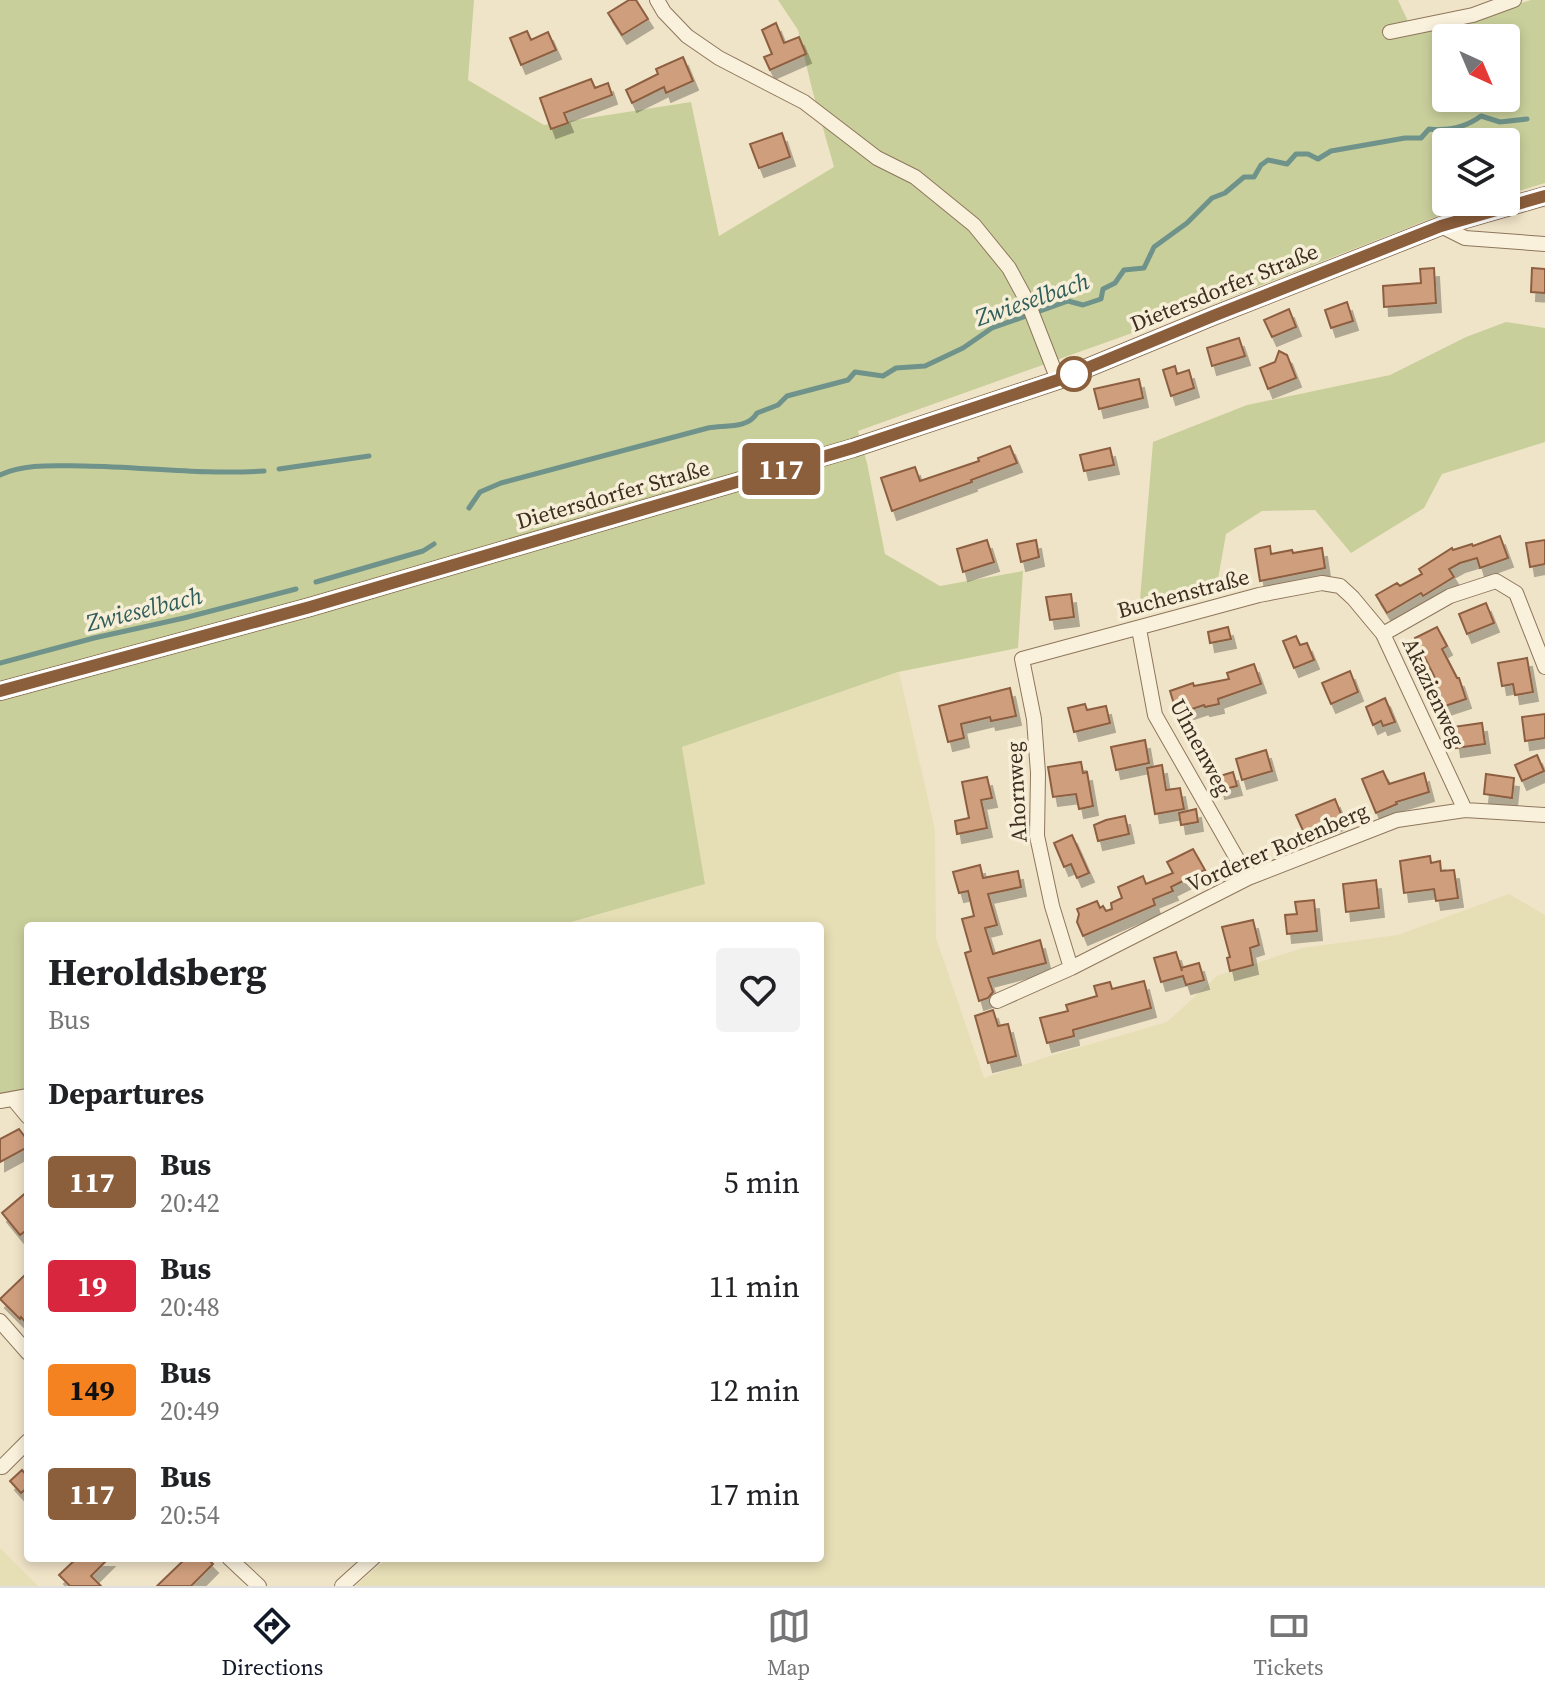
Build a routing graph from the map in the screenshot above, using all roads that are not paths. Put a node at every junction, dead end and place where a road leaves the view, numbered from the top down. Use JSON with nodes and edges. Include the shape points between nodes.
{"nodes":[{"id":1,"x":657,"y":0,"type":"edge"},
{"id":2,"x":1514,"y":0,"type":"edge"},
{"id":3,"x":1390,"y":32,"type":"dead end"},
{"id":4,"x":1545,"y":196,"type":"edge"},
{"id":5,"x":1441,"y":226,"type":"junction"},
{"id":6,"x":1545,"y":244,"type":"edge"},
{"id":7,"x":1058,"y":380,"type":"junction"},
{"id":8,"x":1353,"y":598,"type":"joint"},
{"id":9,"x":1139,"y":629,"type":"junction"},
{"id":10,"x":1383,"y":634,"type":"junction"},
{"id":11,"x":1022,"y":659,"type":"joint"},
{"id":12,"x":1545,"y":667,"type":"edge"},
{"id":13,"x":0,"y":691,"type":"edge"},
{"id":14,"x":1465,"y":810,"type":"junction"},
{"id":15,"x":1545,"y":815,"type":"edge"},
{"id":16,"x":1248,"y":878,"type":"junction"},
{"id":17,"x":1071,"y":968,"type":"junction"},
{"id":18,"x":997,"y":1001,"type":"dead end"},
{"id":19,"x":0,"y":1321,"type":"edge"},
{"id":20,"x":24,"y":1348,"type":"edge"},
{"id":21,"x":24,"y":1445,"type":"edge"},
{"id":22,"x":2,"y":1467,"type":"dead end"},
{"id":23,"x":233,"y":1562,"type":"edge"},
{"id":24,"x":369,"y":1562,"type":"edge"},
{"id":25,"x":259,"y":1586,"type":"edge"},
{"id":26,"x":342,"y":1586,"type":"edge"}],
"edges":[{"from":1,"to":7,"type":"street","via":[[687,36],[804,102],[877,158],[915,177],[974,225],[1009,268],[1028,303]]},
{"from":2,"to":3,"type":"street","via":[[1473,15]]},
{"from":4,"to":5,"type":"street","name":"Dietersdorfer Straße"},
{"from":5,"to":6,"type":"street","via":[[1465,238]]},
{"from":5,"to":7,"type":"street","name":"Dietersdorfer Straße"},
{"from":7,"to":13,"type":"street","name":"Dietersdorfer Straße","via":[[793,466]]},
{"from":8,"to":9,"type":"street","name":"Buchenstraße","via":[[1340,586],[1322,583]]},
{"from":8,"to":10,"type":"street","name":"Akazienweg"},
{"from":9,"to":11,"type":"street","name":"Buchenstraße"},
{"from":9,"to":16,"type":"street","name":"Ulmenweg","via":[[1155,715]]},
{"from":10,"to":12,"type":"street","via":[[1450,596],[1496,581],[1516,593]]},
{"from":10,"to":14,"type":"street","name":"Akazienweg"},
{"from":11,"to":17,"type":"street","name":"Ahornweg","via":[[1034,719],[1037,836]]},
{"from":14,"to":15,"type":"street","name":"Vorderer Rotenberg"},
{"from":14,"to":16,"type":"street","name":"Vorderer Rotenberg","via":[[1397,820]]},
{"from":16,"to":17,"type":"street","name":"Vorderer Rotenberg"},
{"from":17,"to":18,"type":"street","name":"Vorderer Rotenberg"},
{"from":19,"to":20,"type":"street"},
{"from":21,"to":22,"type":"street"},
{"from":23,"to":25,"type":"street"},
{"from":24,"to":26,"type":"street"}]}
